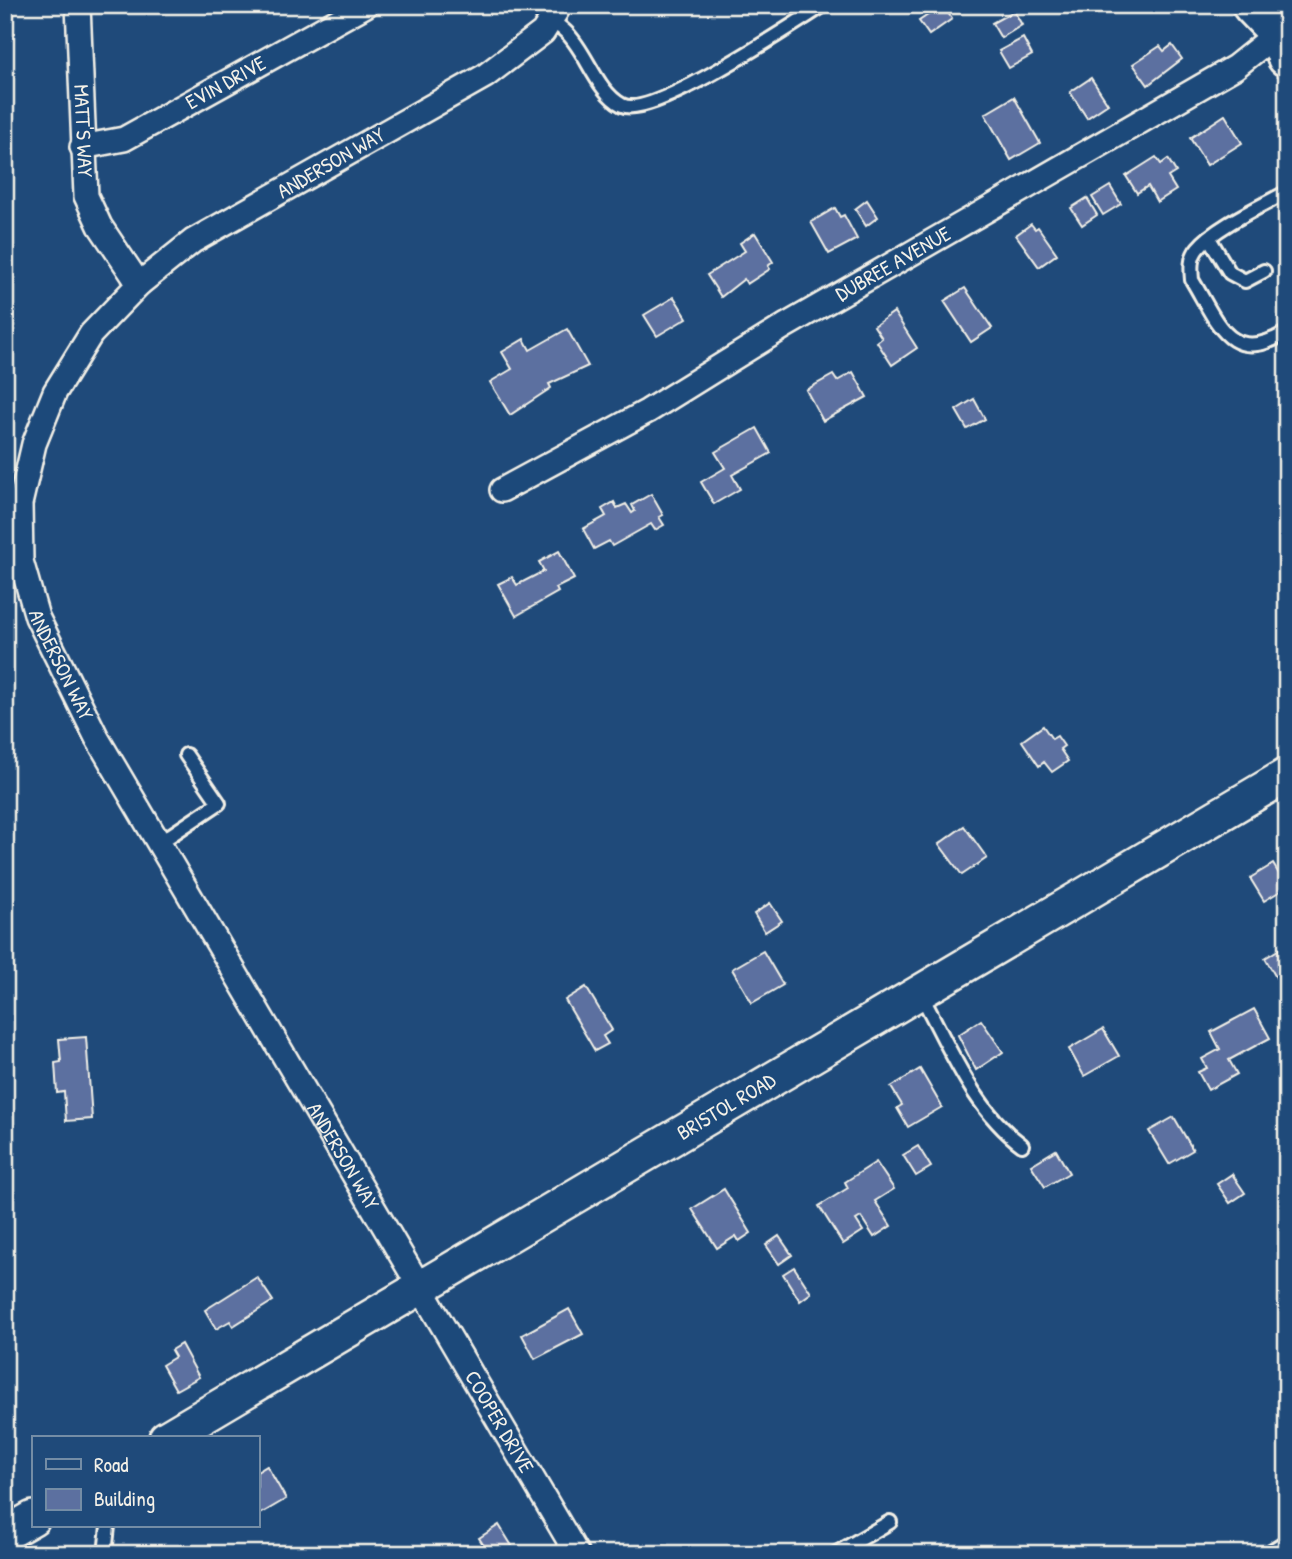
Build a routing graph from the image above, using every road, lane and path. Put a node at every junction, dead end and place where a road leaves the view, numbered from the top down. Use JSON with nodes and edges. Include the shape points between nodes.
{"nodes":[{"id":1,"x":78,"y":5,"type":"edge"},
{"id":2,"x":366,"y":5,"type":"edge"},
{"id":3,"x":824,"y":5,"type":"edge"},
{"id":4,"x":1252,"y":5,"type":"edge"},
{"id":5,"x":556,"y":13,"type":"edge"},
{"id":6,"x":1285,"y":34,"type":"edge"},
{"id":7,"x":82,"y":147,"type":"junction"},
{"id":8,"x":1287,"y":192,"type":"edge"},
{"id":9,"x":1209,"y":238,"type":"junction"},
{"id":10,"x":1264,"y":271,"type":"dead end"},
{"id":11,"x":139,"y":284,"type":"junction"},
{"id":12,"x":1287,"y":332,"type":"edge"},
{"id":13,"x":502,"y":490,"type":"dead end"},
{"id":14,"x":186,"y":755,"type":"dead end"},
{"id":15,"x":1287,"y":775,"type":"edge"},
{"id":16,"x":159,"y":843,"type":"junction"},
{"id":17,"x":919,"y":990,"type":"junction"},
{"id":18,"x":1023,"y":1145,"type":"dead end"},
{"id":19,"x":422,"y":1289,"type":"junction"},
{"id":20,"x":169,"y":1436,"type":"edge"},
{"id":21,"x":32,"y":1519,"type":"edge"},
{"id":22,"x":890,"y":1522,"type":"dead end"},
{"id":23,"x":108,"y":1528,"type":"edge"},
{"id":24,"x":5,"y":1534,"type":"edge"},
{"id":25,"x":1287,"y":1541,"type":"edge"},
{"id":26,"x":1271,"y":1551,"type":"dead end"},
{"id":27,"x":105,"y":1554,"type":"edge"},
{"id":28,"x":578,"y":1554,"type":"edge"},
{"id":29,"x":835,"y":1554,"type":"edge"}],
"edges":[{"from":1,"to":7,"type":"street","name":"MATT'S WAY"},
{"from":2,"to":7,"type":"street","name":"EVIN DRIVE","via":[[124,139]]},
{"from":3,"to":5,"type":"lane","via":[[677,94],[634,108],[610,94]]},
{"from":4,"to":6,"type":"highway"},
{"from":5,"to":11,"type":"street","name":"ANDERSON WAY","via":[[543,32],[485,76],[193,241]]},
{"from":6,"to":13,"type":"street","name":"DUBREE AVENUE","via":[[648,411]]},
{"from":7,"to":11,"type":"street","name":"MATT'S WAY","via":[[86,196]]},
{"from":8,"to":9,"type":"lane"},
{"from":9,"to":10,"type":"lane","via":[[1230,272],[1245,281]]},
{"from":9,"to":12,"type":"lane","via":[[1193,256],[1192,280],[1221,328],[1247,347],[1269,343]]},
{"from":11,"to":16,"type":"street","name":"ANDERSON WAY","via":[[91,334],[55,392],[34,444],[20,504],[21,561],[37,617],[97,738]]},
{"from":14,"to":16,"type":"lane","via":[[219,803]]},
{"from":15,"to":17,"type":"main road","name":"BRISTOL ROAD"},
{"from":16,"to":19,"type":"street","name":"ANDERSON WAY"},
{"from":17,"to":18,"type":"lane","via":[[972,1088],[1000,1128]]},
{"from":17,"to":19,"type":"main road","name":"BRISTOL ROAD"},
{"from":19,"to":20,"type":"main road","name":"BRISTOL ROAD"},
{"from":19,"to":28,"type":"street","name":"COOPER DRIVE"},
{"from":21,"to":24,"type":"main road"},
{"from":22,"to":29,"type":"lane"},
{"from":23,"to":27,"type":"lane"},
{"from":25,"to":26,"type":"lane"}]}
